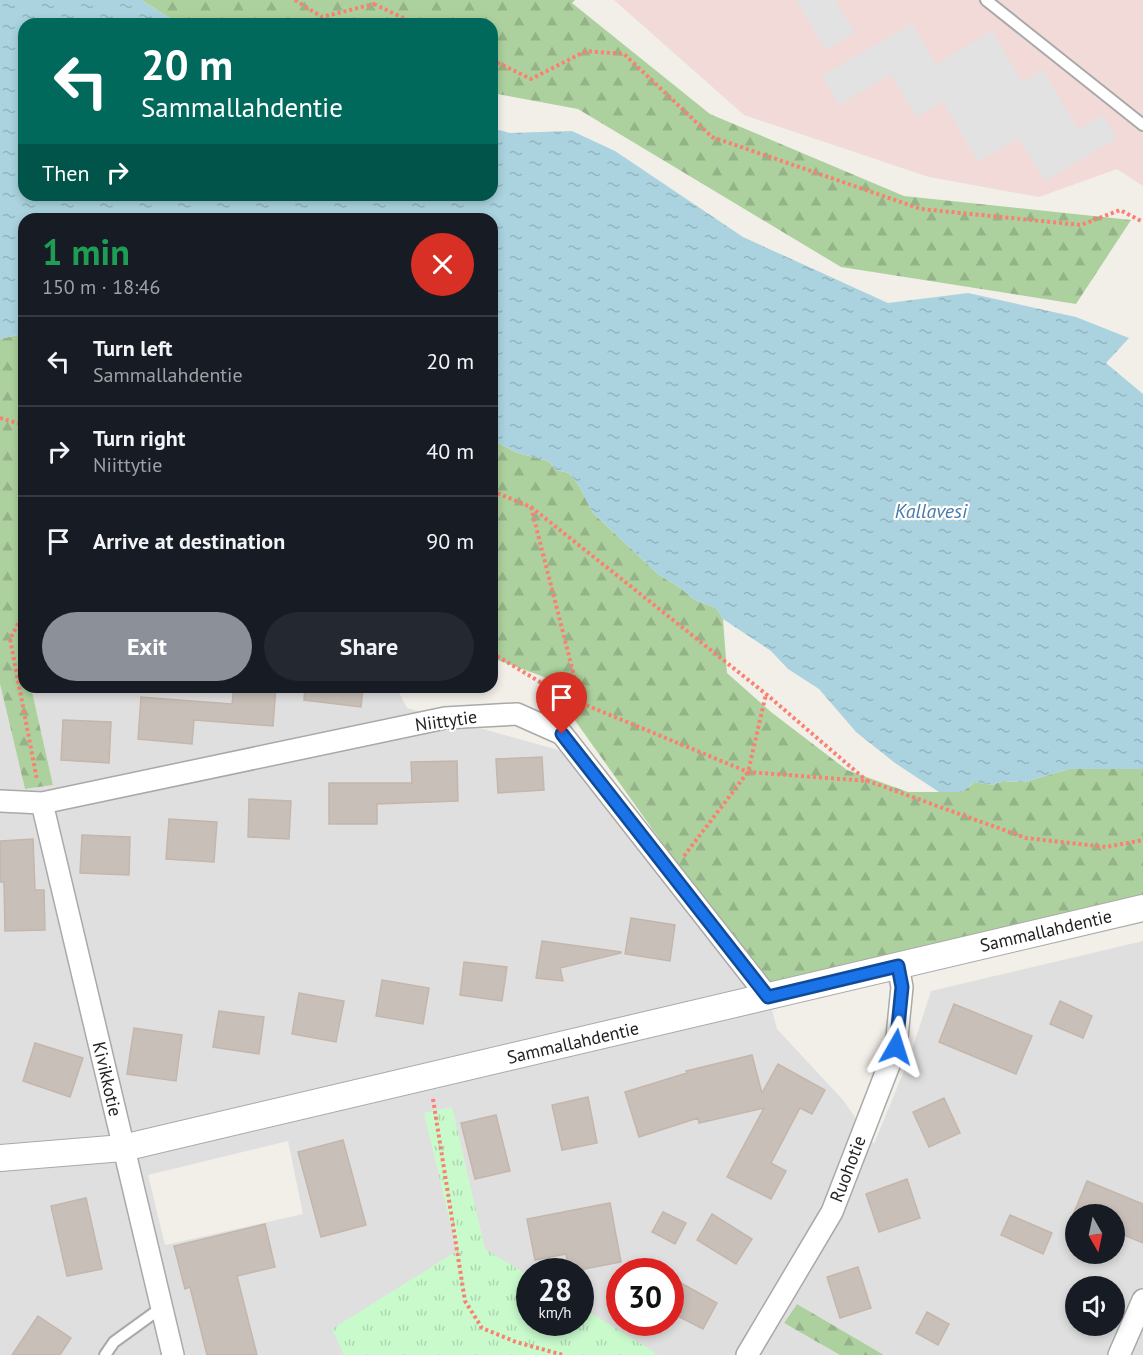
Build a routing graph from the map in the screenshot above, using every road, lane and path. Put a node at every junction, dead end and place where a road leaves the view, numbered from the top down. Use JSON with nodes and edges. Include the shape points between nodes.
{"nodes":[{"id":1,"x":295,"y":0,"type":"edge"},
{"id":2,"x":986,"y":0,"type":"edge"},
{"id":3,"x":375,"y":2,"type":"edge"},
{"id":4,"x":405,"y":18,"type":"edge"},
{"id":5,"x":498,"y":63,"type":"edge"},
{"id":6,"x":1143,"y":125,"type":"edge"},
{"id":7,"x":1143,"y":222,"type":"edge"},
{"id":8,"x":0,"y":418,"type":"edge"},
{"id":9,"x":18,"y":423,"type":"edge"},
{"id":10,"x":498,"y":493,"type":"edge"},
{"id":11,"x":531,"y":507,"type":"junction"},
{"id":12,"x":18,"y":624,"type":"edge"},
{"id":13,"x":498,"y":657,"type":"edge"},
{"id":14,"x":18,"y":680,"type":"edge"},
{"id":15,"x":21,"y":693,"type":"edge"},
{"id":16,"x":766,"y":694,"type":"junction"},
{"id":17,"x":581,"y":703,"type":"junction"},
{"id":18,"x":748,"y":772,"type":"junction"},
{"id":19,"x":868,"y":781,"type":"junction"},
{"id":20,"x":0,"y":801,"type":"edge"},
{"id":21,"x":42,"y":803,"type":"junction"},
{"id":22,"x":1143,"y":840,"type":"edge"},
{"id":23,"x":671,"y":873,"type":"junction"},
{"id":24,"x":1143,"y":908,"type":"edge"},
{"id":25,"x":898,"y":966,"type":"junction"},
{"id":26,"x":768,"y":997,"type":"junction"},
{"id":27,"x":433,"y":1095,"type":"dead end"},
{"id":28,"x":123,"y":1149,"type":"junction"},
{"id":29,"x":0,"y":1158,"type":"edge"},
{"id":30,"x":1143,"y":1300,"type":"edge"},
{"id":31,"x":161,"y":1308,"type":"junction"},
{"id":32,"x":105,"y":1355,"type":"edge"},
{"id":33,"x":173,"y":1355,"type":"edge"},
{"id":34,"x":563,"y":1355,"type":"edge"},
{"id":35,"x":747,"y":1355,"type":"edge"},
{"id":36,"x":1119,"y":1355,"type":"edge"}],
"edges":[{"from":1,"to":3,"type":"path","via":[[322,17]]},
{"from":2,"to":6,"type":"lane"},
{"from":3,"to":4,"type":"path"},
{"from":5,"to":7,"type":"path","via":[[531,79],[586,51],[624,54],[712,137],[921,209],[1082,225],[1120,210]]},
{"from":8,"to":9,"type":"path"},
{"from":10,"to":11,"type":"path"},
{"from":11,"to":16,"type":"path"},
{"from":11,"to":17,"type":"path"},
{"from":12,"to":14,"type":"path","via":[[10,639]]},
{"from":13,"to":17,"type":"path"},
{"from":15,"to":21,"type":"path"},
{"from":16,"to":18,"type":"path"},
{"from":16,"to":19,"type":"path"},
{"from":17,"to":18,"type":"path"},
{"from":18,"to":19,"type":"path"},
{"from":18,"to":23,"type":"path"},
{"from":19,"to":22,"type":"path","via":[[1026,838],[1106,847]]},
{"from":20,"to":21,"type":"street","name":"Niittytie"},
{"from":21,"to":23,"type":"street","name":"Niittytie","via":[[445,718],[517,714],[562,734]]},
{"from":21,"to":28,"type":"street","name":"Kivikkotie"},
{"from":23,"to":26,"type":"street","name":"Niittytie"},
{"from":24,"to":25,"type":"street","name":"Sammallahdentie"},
{"from":25,"to":26,"type":"street","name":"Sammallahdentie"},
{"from":25,"to":35,"type":"street","name":"Ruohotie","via":[[902,987],[896,1047],[832,1212]]},
{"from":26,"to":28,"type":"street","name":"Sammallahdentie"},
{"from":27,"to":34,"type":"path","via":[[465,1301],[482,1328]]},
{"from":28,"to":29,"type":"street","name":"Sammallahdentie"},
{"from":28,"to":31,"type":"street","name":"Kivikkotie"},
{"from":30,"to":36,"type":"street"},
{"from":31,"to":32,"type":"lane","via":[[114,1342]]},
{"from":31,"to":33,"type":"street","name":"Kivikkotie"}]}
